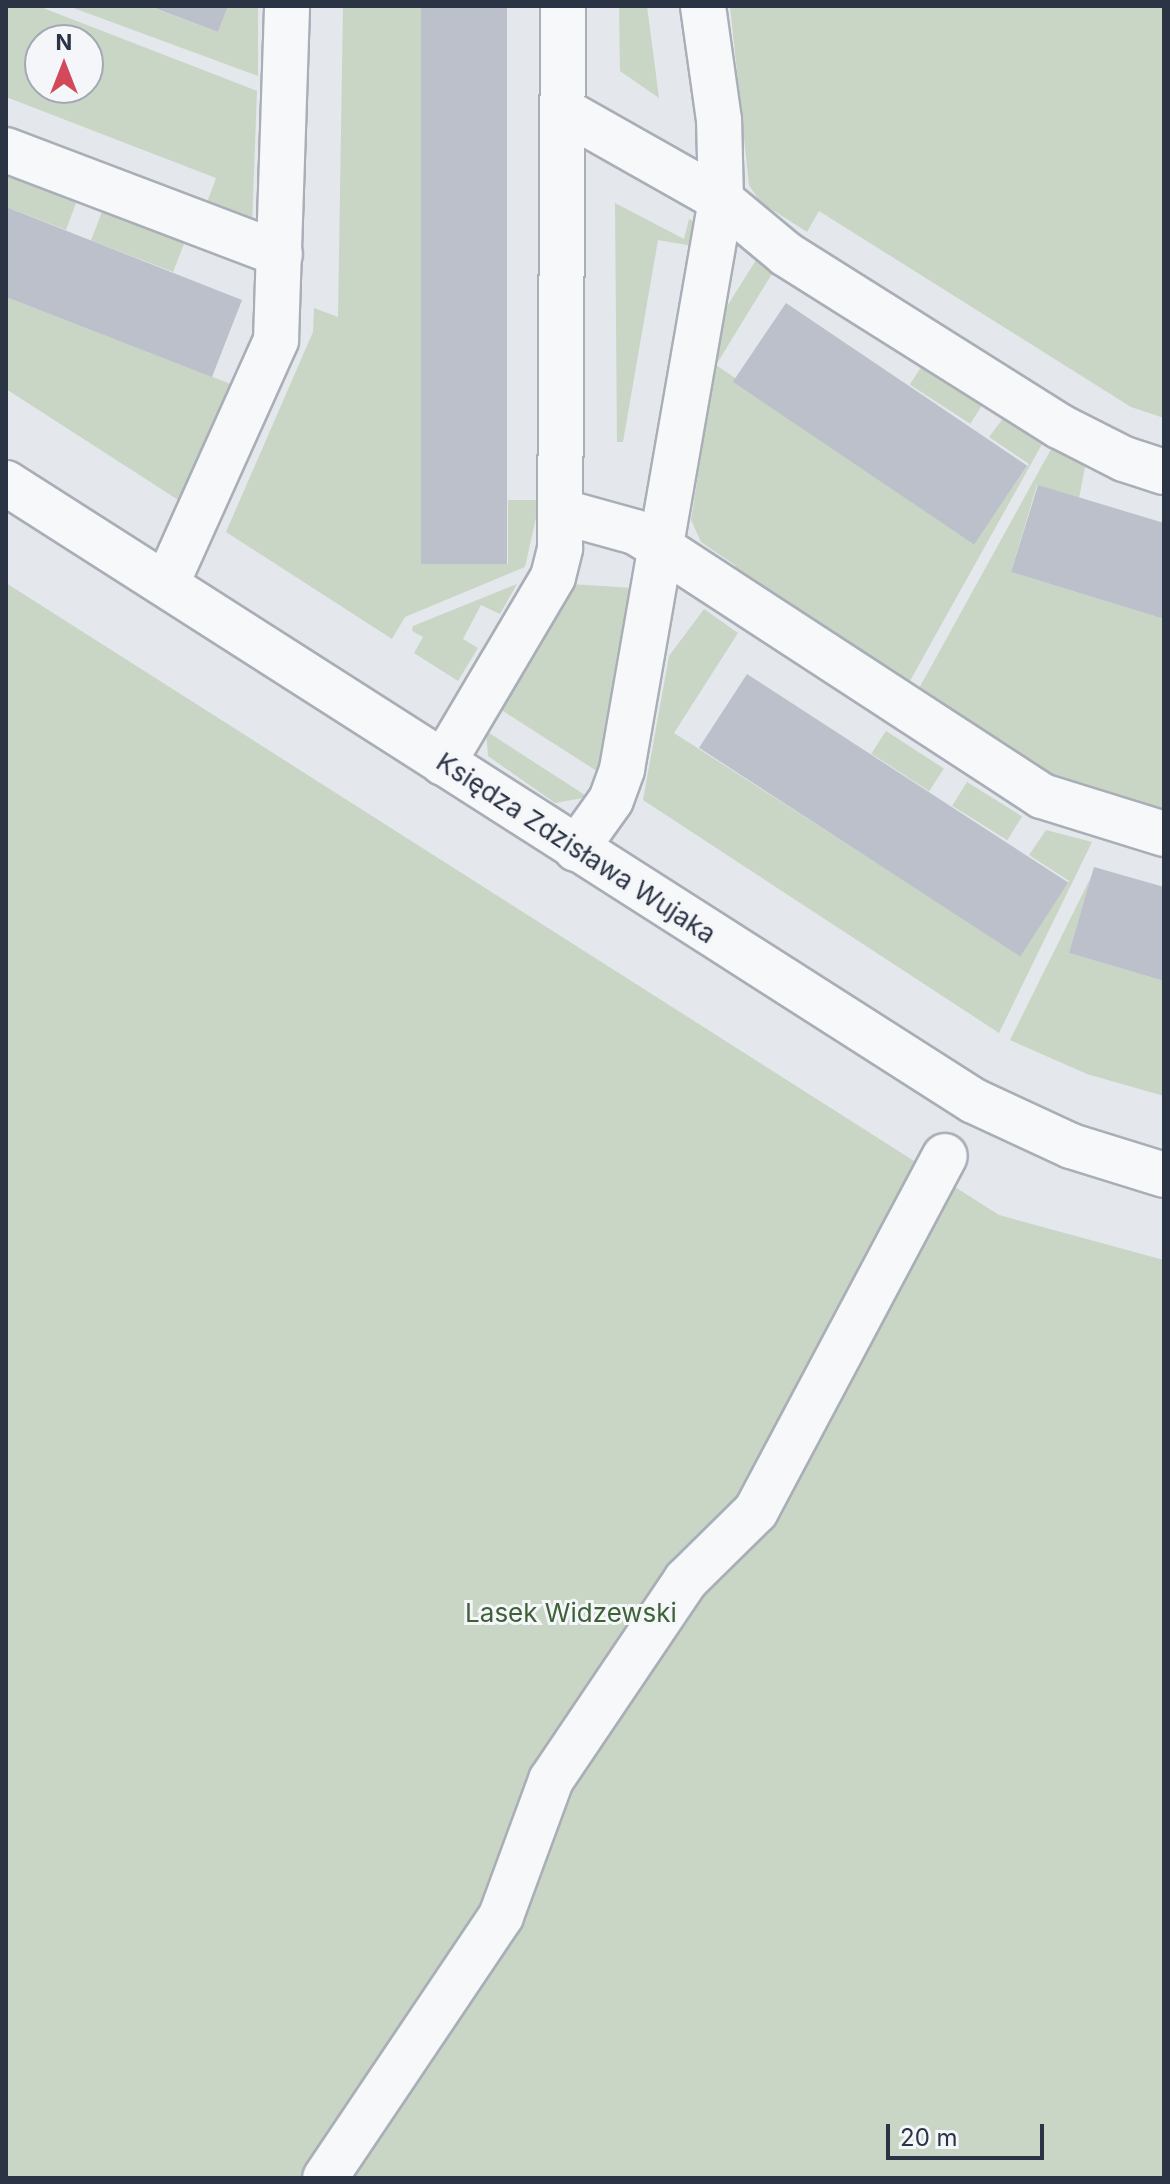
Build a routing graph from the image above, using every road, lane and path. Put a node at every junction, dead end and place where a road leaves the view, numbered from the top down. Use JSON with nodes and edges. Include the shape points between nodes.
{"nodes":[{"id":1,"x":287,"y":6,"type":"edge"},
{"id":2,"x":563,"y":6,"type":"edge"},
{"id":3,"x":703,"y":6,"type":"edge"},
{"id":4,"x":564,"y":111,"type":"junction"},
{"id":5,"x":6,"y":150,"type":"edge"},
{"id":6,"x":721,"y":200,"type":"junction"},
{"id":7,"x":280,"y":254,"type":"junction"},
{"id":8,"x":1164,"y":472,"type":"edge"},
{"id":9,"x":6,"y":483,"type":"edge"},
{"id":10,"x":563,"y":512,"type":"junction"},
{"id":11,"x":660,"y":547,"type":"junction"},
{"id":12,"x":167,"y":583,"type":"junction"},
{"id":13,"x":443,"y":763,"type":"junction"},
{"id":14,"x":1164,"y":834,"type":"edge"},
{"id":15,"x":576,"y":849,"type":"junction"},
{"id":16,"x":945,"y":1156,"type":"dead end"},
{"id":17,"x":1164,"y":1175,"type":"edge"},
{"id":18,"x":325,"y":2178,"type":"edge"}],
"edges":[{"from":1,"to":7,"type":"street"},
{"from":2,"to":4,"type":"street"},
{"from":3,"to":6,"type":"street","via":[[719,120]]},
{"from":4,"to":6,"type":"street"},
{"from":4,"to":10,"type":"street"},
{"from":5,"to":7,"type":"street"},
{"from":6,"to":8,"type":"street","via":[[786,254],[1034,411],[1124,459]]},
{"from":6,"to":11,"type":"street"},
{"from":7,"to":12,"type":"street","via":[[276,340]]},
{"from":9,"to":12,"type":"street","name":"Księdza Zdzisława Wujaka"},
{"from":10,"to":11,"type":"street","via":[[635,532]]},
{"from":10,"to":13,"type":"street","via":[[553,577]]},
{"from":11,"to":14,"type":"street","via":[[1042,796]]},
{"from":11,"to":15,"type":"street","via":[[622,769],[611,800]]},
{"from":12,"to":13,"type":"street","name":"Księdza Zdzisława Wujaka"},
{"from":13,"to":15,"type":"street","name":"Księdza Zdzisława Wujaka"},
{"from":15,"to":17,"type":"street","name":"Księdza Zdzisława Wujaka","via":[[974,1101],[1071,1146]]},
{"from":16,"to":18,"type":"street","via":[[756,1511],[686,1580],[551,1780],[501,1916]]}]}
